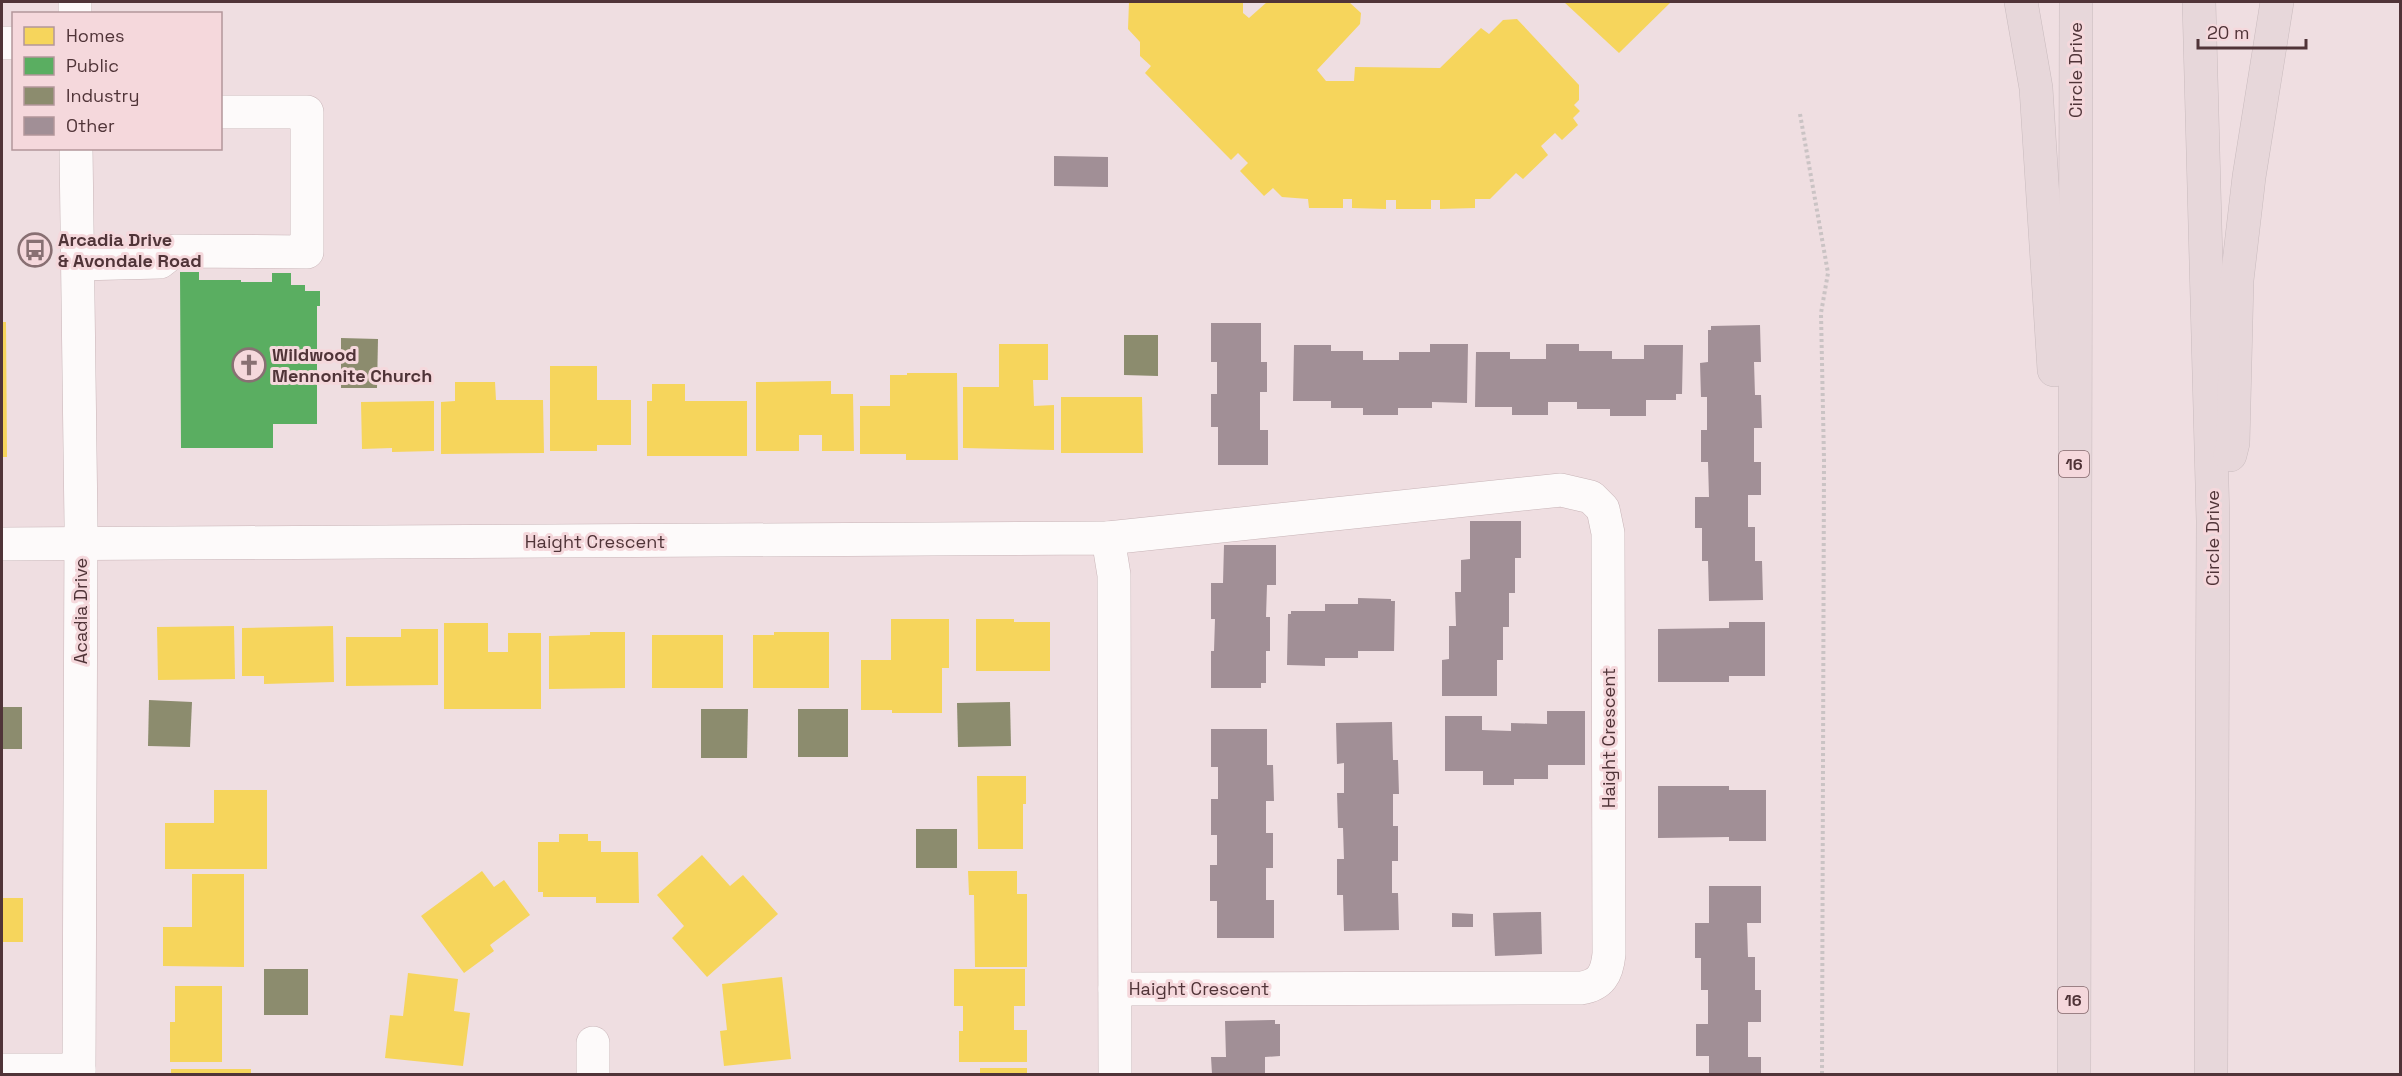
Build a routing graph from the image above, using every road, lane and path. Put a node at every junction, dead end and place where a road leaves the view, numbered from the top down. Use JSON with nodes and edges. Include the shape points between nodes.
{"nodes":[{"id":1,"x":2021,"y":2,"type":"edge"},
{"id":2,"x":2076,"y":2,"type":"edge"},
{"id":3,"x":2199,"y":2,"type":"edge"},
{"id":4,"x":2277,"y":2,"type":"edge"},
{"id":5,"x":222,"y":112,"type":"edge"},
{"id":6,"x":1800,"y":114,"type":"dead end"},
{"id":7,"x":76,"y":150,"type":"edge"},
{"id":8,"x":78,"y":264,"type":"junction"},
{"id":9,"x":2213,"y":521,"type":"junction"},
{"id":10,"x":1108,"y":538,"type":"junction"},
{"id":11,"x":2,"y":544,"type":"edge"},
{"id":12,"x":81,"y":544,"type":"junction"},
{"id":13,"x":2073,"y":926,"type":"junction"},
{"id":14,"x":1115,"y":989,"type":"junction"},
{"id":15,"x":2,"y":1070,"type":"edge"},
{"id":16,"x":79,"y":1072,"type":"edge"},
{"id":17,"x":1115,"y":1074,"type":"edge"},
{"id":18,"x":1822,"y":1074,"type":"edge"},
{"id":19,"x":2074,"y":1074,"type":"edge"},
{"id":20,"x":2211,"y":1074,"type":"edge"}],
"edges":[{"from":1,"to":13,"type":"highway","via":[[2036,88],[2059,441]]},
{"from":2,"to":13,"type":"highway","name":"Circle Drive","number":"16"},
{"from":3,"to":9,"type":"highway","name":"Circle Drive"},
{"from":4,"to":9,"type":"highway","via":[[2237,280],[2233,443]]},
{"from":5,"to":8,"type":"street","via":[[307,112],[307,252],[174,251],[160,262]]},
{"from":6,"to":18,"type":"path","via":[[1828,273],[1821,313]]},
{"from":7,"to":8,"type":"street","name":"Acadia Drive"},
{"from":8,"to":12,"type":"street","name":"Acadia Drive"},
{"from":9,"to":20,"type":"highway","name":"Circle Drive"},
{"from":10,"to":12,"type":"street","name":"Haight Crescent"},
{"from":10,"to":14,"type":"street","name":"Haight Crescent","via":[[1114,575]]},
{"from":10,"to":14,"type":"street","name":"Haight Crescent","via":[[1561,490],[1590,497],[1604,509],[1608,533],[1609,954],[1608,968],[1600,981],[1581,988]]},
{"from":11,"to":12,"type":"street","name":"Haight Crescent"},
{"from":12,"to":16,"type":"street","name":"Acadia Drive"},
{"from":13,"to":19,"type":"highway","name":"Circle Drive","number":"16"},
{"from":14,"to":17,"type":"street","name":"Haight Crescent"},
{"from":15,"to":16,"type":"street"}]}
